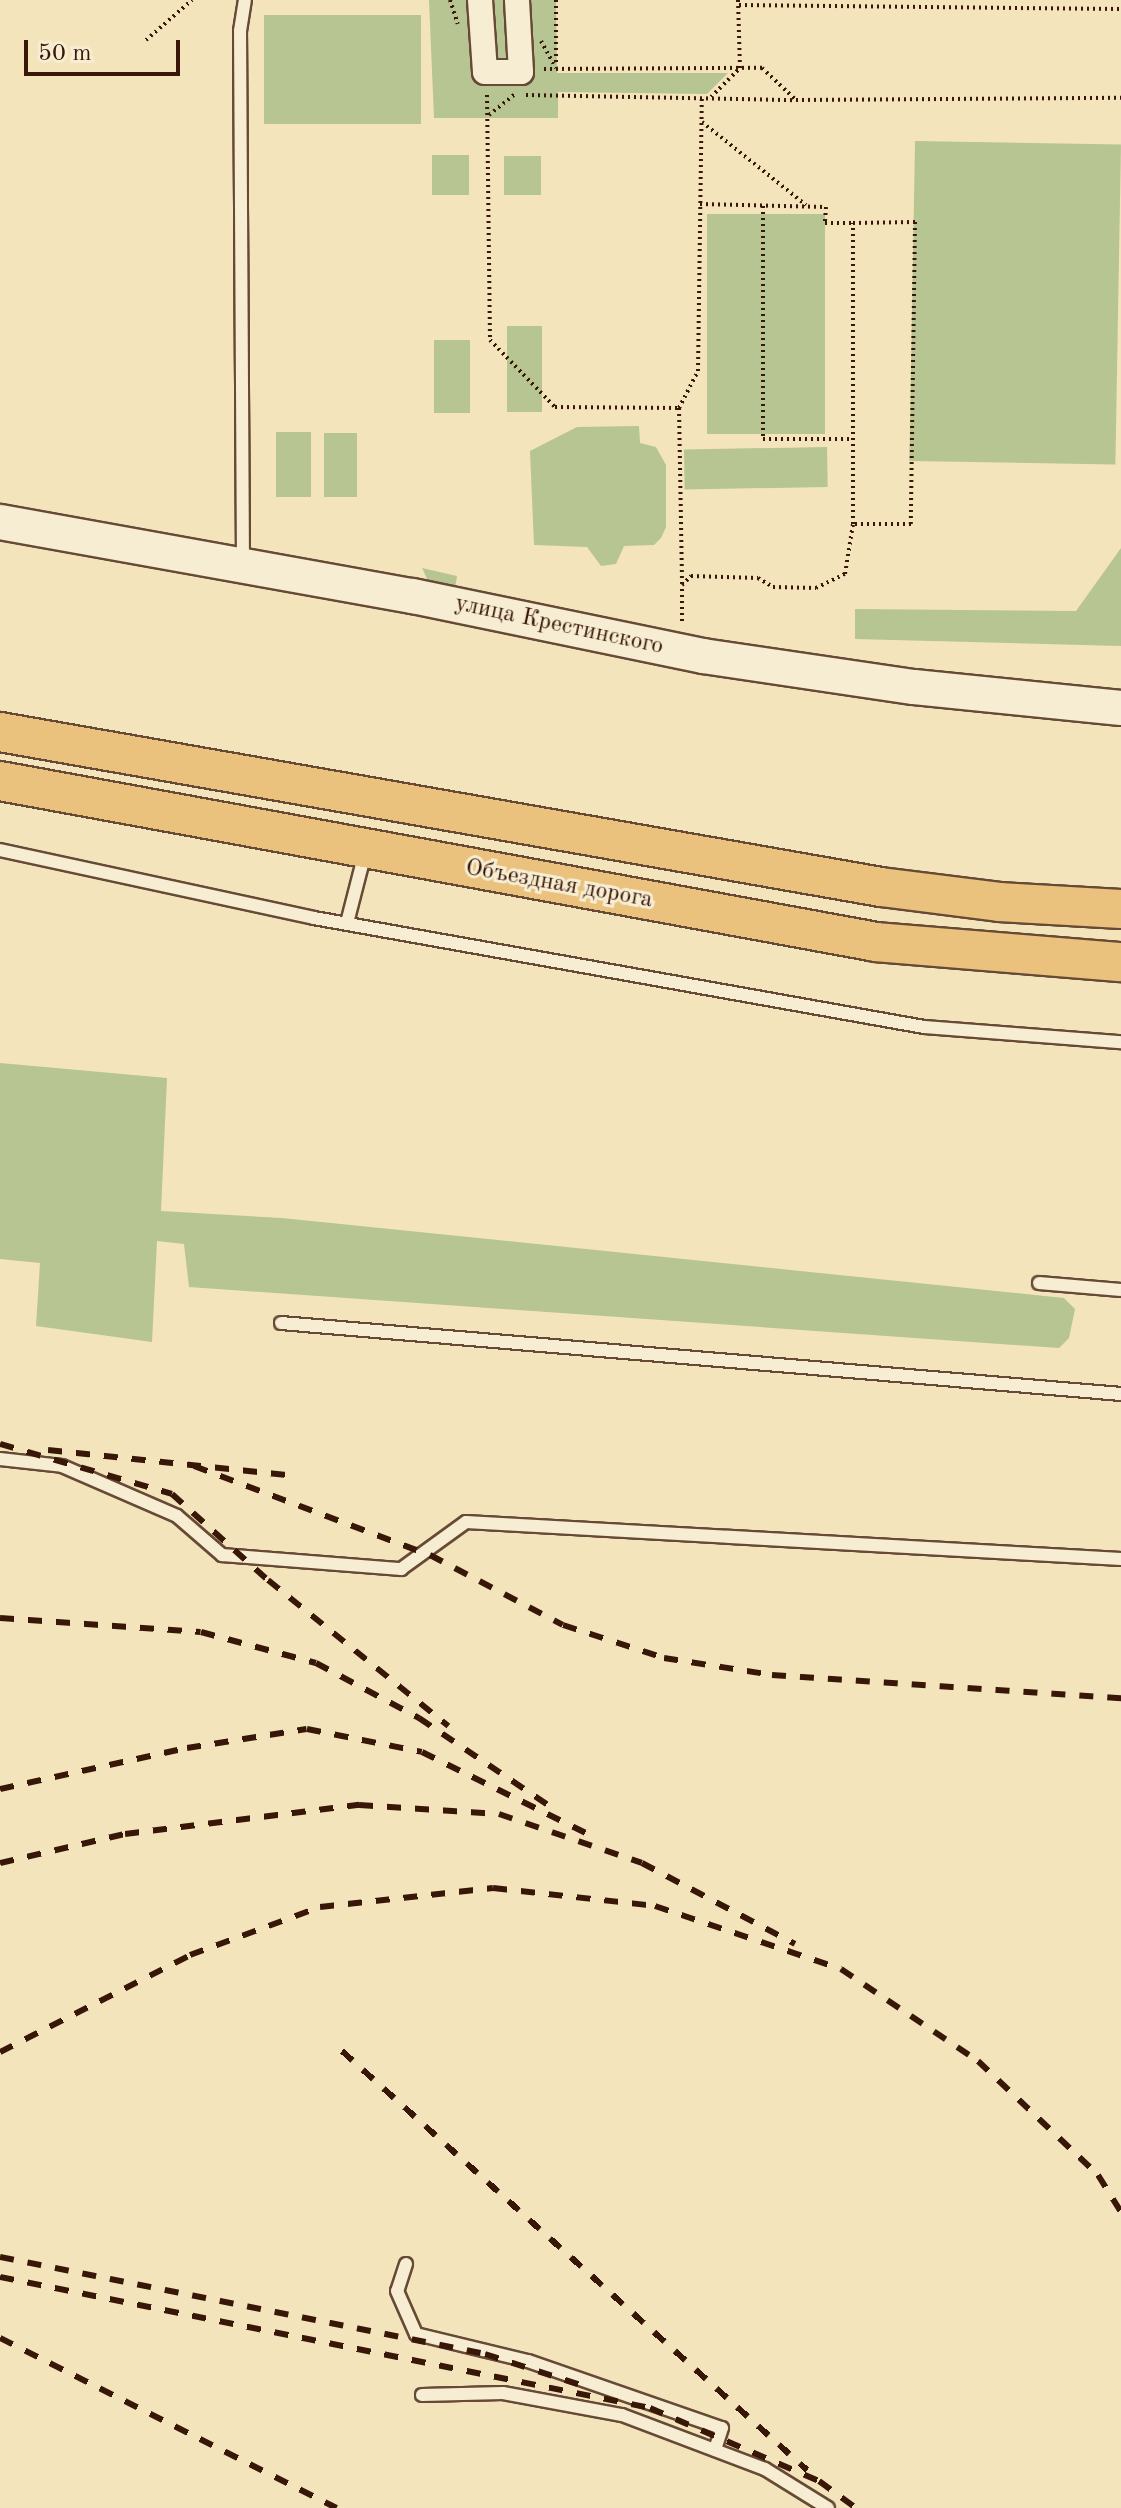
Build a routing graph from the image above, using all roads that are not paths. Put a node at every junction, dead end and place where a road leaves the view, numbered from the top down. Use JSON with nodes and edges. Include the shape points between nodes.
{"nodes":[{"id":1,"x":245,"y":0,"type":"edge"},
{"id":2,"x":480,"y":0,"type":"edge"},
{"id":3,"x":517,"y":0,"type":"edge"},
{"id":4,"x":0,"y":522,"type":"edge"},
{"id":5,"x":243,"y":568,"type":"junction"},
{"id":6,"x":1121,"y":708,"type":"edge"},
{"id":7,"x":0,"y":732,"type":"edge"},
{"id":8,"x":0,"y":781,"type":"edge"},
{"id":9,"x":366,"y":849,"type":"junction"},
{"id":10,"x":0,"y":850,"type":"edge"},
{"id":11,"x":1121,"y":909,"type":"edge"},
{"id":12,"x":347,"y":923,"type":"junction"},
{"id":13,"x":1121,"y":962,"type":"edge"},
{"id":14,"x":1121,"y":1042,"type":"edge"},
{"id":15,"x":1039,"y":1283,"type":"dead end"},
{"id":16,"x":1121,"y":1290,"type":"edge"},
{"id":17,"x":281,"y":1323,"type":"dead end"},
{"id":18,"x":1121,"y":1394,"type":"edge"},
{"id":19,"x":0,"y":1459,"type":"edge"},
{"id":20,"x":1121,"y":1559,"type":"edge"},
{"id":21,"x":406,"y":2264,"type":"dead end"},
{"id":22,"x":422,"y":2395,"type":"dead end"},
{"id":23,"x":715,"y":2450,"type":"junction"},
{"id":24,"x":828,"y":2508,"type":"edge"}],
"edges":[{"from":1,"to":5,"type":"lane","via":[[240,31]]},
{"from":2,"to":3,"type":"street","via":[[485,72],[518,83]]},
{"from":4,"to":5,"type":"street","name":"улица Крестинского"},
{"from":5,"to":6,"type":"street","name":"улица Крестинского","via":[[413,596],[703,656],[930,689]]},
{"from":7,"to":11,"type":"main road","name":"Объездная дорога","via":[[881,887],[999,902]]},
{"from":8,"to":9,"type":"main road","name":"Объездная дорога"},
{"from":9,"to":12,"type":"lane"},
{"from":9,"to":13,"type":"main road","name":"Объездная дорога","via":[[876,942]]},
{"from":10,"to":12,"type":"lane"},
{"from":12,"to":14,"type":"lane","via":[[924,1027]]},
{"from":15,"to":16,"type":"lane"},
{"from":17,"to":18,"type":"lane"},
{"from":19,"to":20,"type":"lane","via":[[62,1466],[177,1516],[222,1555],[401,1569],[466,1522]]},
{"from":21,"to":23,"type":"lane","via":[[397,2291],[416,2334],[528,2361],[722,2428]]},
{"from":22,"to":23,"type":"lane","via":[[503,2393],[622,2415]]},
{"from":23,"to":24,"type":"lane","via":[[765,2469]]}]}
